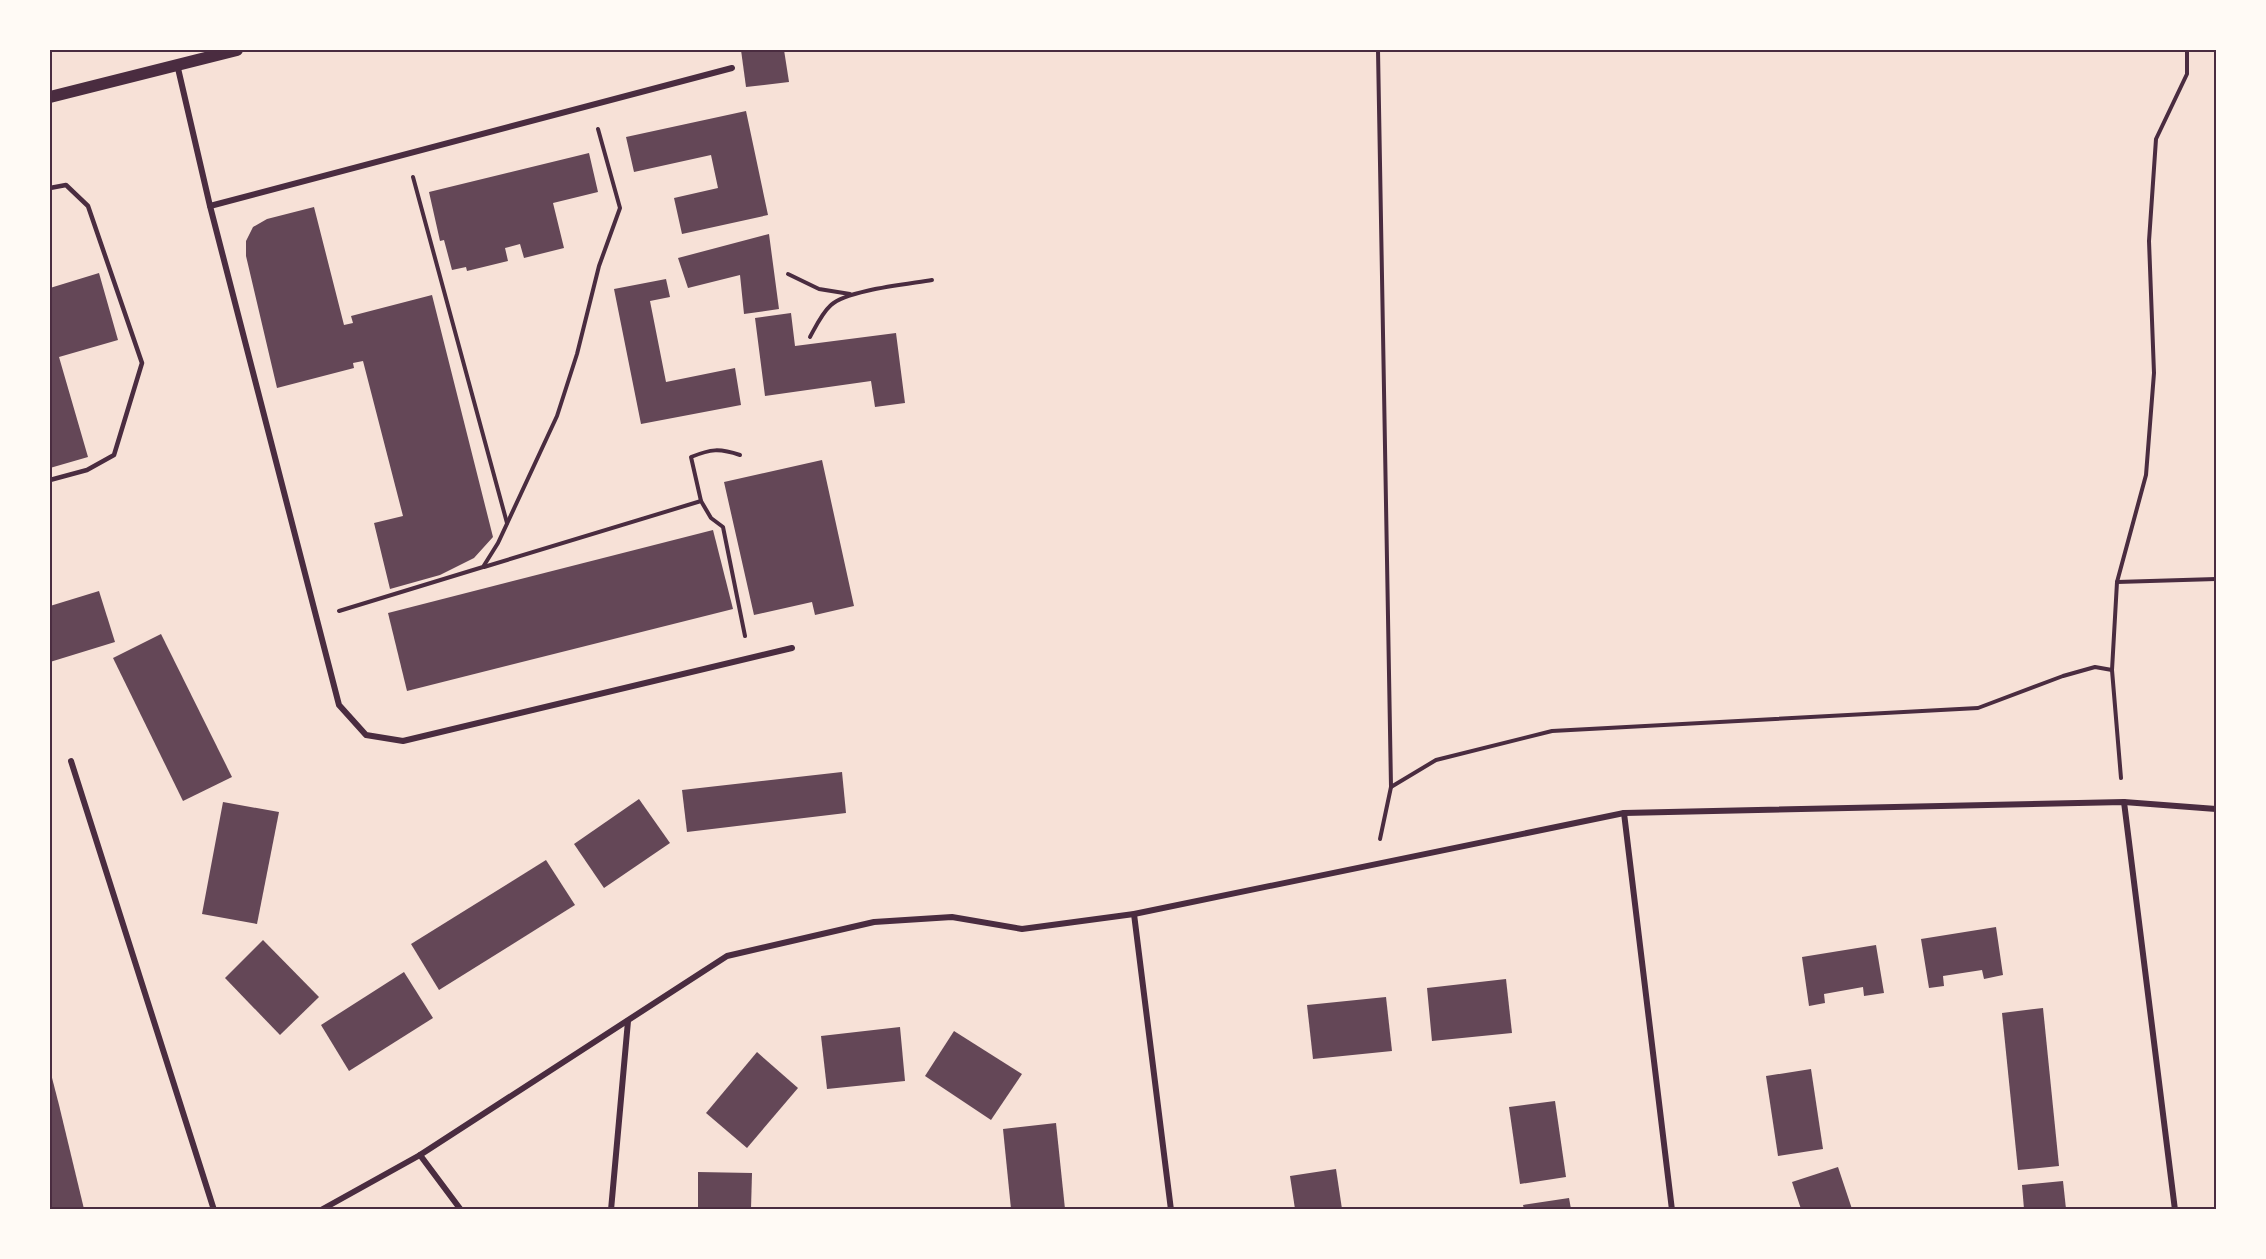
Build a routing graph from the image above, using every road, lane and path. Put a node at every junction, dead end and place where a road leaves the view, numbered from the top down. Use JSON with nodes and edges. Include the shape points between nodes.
{"nodes":[{"id":1,"x":237,"y":50,"type":"edge"},
{"id":2,"x":1378,"y":50,"type":"edge"},
{"id":3,"x":2187,"y":50,"type":"edge"},
{"id":4,"x":176,"y":64,"type":"junction"},
{"id":5,"x":732,"y":68,"type":"dead end"},
{"id":6,"x":50,"y":97,"type":"edge"},
{"id":7,"x":592,"y":105,"type":"junction"},
{"id":8,"x":406,"y":153,"type":"junction"},
{"id":9,"x":50,"y":188,"type":"edge"},
{"id":10,"x":210,"y":206,"type":"junction"},
{"id":11,"x":788,"y":274,"type":"dead end"},
{"id":12,"x":932,"y":280,"type":"dead end"},
{"id":13,"x":851,"y":294,"type":"junction"},
{"id":14,"x":810,"y":337,"type":"dead end"},
{"id":15,"x":740,"y":455,"type":"dead end"},
{"id":16,"x":50,"y":480,"type":"edge"},
{"id":17,"x":701,"y":501,"type":"junction"},
{"id":18,"x":507,"y":524,"type":"junction"},
{"id":19,"x":483,"y":567,"type":"junction"},
{"id":20,"x":2217,"y":579,"type":"edge"},
{"id":21,"x":2117,"y":582,"type":"junction"},
{"id":22,"x":317,"y":618,"type":"junction"},
{"id":23,"x":792,"y":648,"type":"dead end"},
{"id":24,"x":750,"y":658,"type":"junction"},
{"id":25,"x":2112,"y":670,"type":"junction"},
{"id":26,"x":71,"y":761,"type":"dead end"},
{"id":27,"x":1391,"y":787,"type":"junction"},
{"id":28,"x":2124,"y":802,"type":"junction"},
{"id":29,"x":2217,"y":809,"type":"edge"},
{"id":30,"x":1624,"y":813,"type":"junction"},
{"id":31,"x":1375,"y":864,"type":"junction"},
{"id":32,"x":1134,"y":914,"type":"junction"},
{"id":33,"x":628,"y":1021,"type":"junction"},
{"id":34,"x":420,"y":1155,"type":"junction"},
{"id":35,"x":214,"y":1209,"type":"edge"},
{"id":36,"x":321,"y":1209,"type":"edge"},
{"id":37,"x":461,"y":1209,"type":"edge"},
{"id":38,"x":611,"y":1209,"type":"edge"},
{"id":39,"x":1171,"y":1209,"type":"edge"},
{"id":40,"x":1672,"y":1209,"type":"edge"},
{"id":41,"x":2175,"y":1209,"type":"edge"}],
"edges":[{"from":1,"to":4,"type":"main road"},
{"from":2,"to":27,"type":"path"},
{"from":3,"to":21,"type":"path","via":[[2187,74],[2156,139],[2149,241],[2154,373],[2146,464]]},
{"from":4,"to":6,"type":"main road"},
{"from":4,"to":10,"type":"street"},
{"from":5,"to":7,"type":"street"},
{"from":7,"to":8,"type":"street"},
{"from":7,"to":18,"type":"path","via":[[620,208],[599,266],[562,404]]},
{"from":8,"to":10,"type":"street"},
{"from":8,"to":18,"type":"path"},
{"from":9,"to":16,"type":"lane","via":[[66,185],[88,206],[142,363],[114,455],[87,470]]},
{"from":10,"to":22,"type":"street"},
{"from":11,"to":13,"type":"path","via":[[819,289]]},
{"from":12,"to":13,"type":"path"},
{"from":13,"to":14,"type":"path","via":[[832,304]]},
{"from":15,"to":17,"type":"path","via":[[711,449],[691,457]]},
{"from":17,"to":19,"type":"path"},
{"from":17,"to":24,"type":"path","via":[[711,518],[723,527]]},
{"from":18,"to":19,"type":"path"},
{"from":19,"to":22,"type":"path"},
{"from":20,"to":21,"type":"path"},
{"from":21,"to":25,"type":"path"},
{"from":22,"to":24,"type":"street","via":[[339,705],[366,735],[402,741]]},
{"from":23,"to":24,"type":"street"},
{"from":25,"to":27,"type":"path","via":[[2095,667],[2063,676],[1978,708],[1552,731],[1436,760]]},
{"from":25,"to":28,"type":"path"},
{"from":26,"to":35,"type":"street"},
{"from":27,"to":31,"type":"path"},
{"from":28,"to":29,"type":"street"},
{"from":28,"to":30,"type":"street"},
{"from":28,"to":41,"type":"street"},
{"from":30,"to":31,"type":"street"},
{"from":30,"to":40,"type":"street"},
{"from":31,"to":32,"type":"street"},
{"from":32,"to":33,"type":"street","via":[[1022,929],[951,918],[874,922],[728,956]]},
{"from":32,"to":39,"type":"street"},
{"from":33,"to":34,"type":"street"},
{"from":33,"to":38,"type":"street"},
{"from":34,"to":36,"type":"street"},
{"from":34,"to":37,"type":"street"}]}
